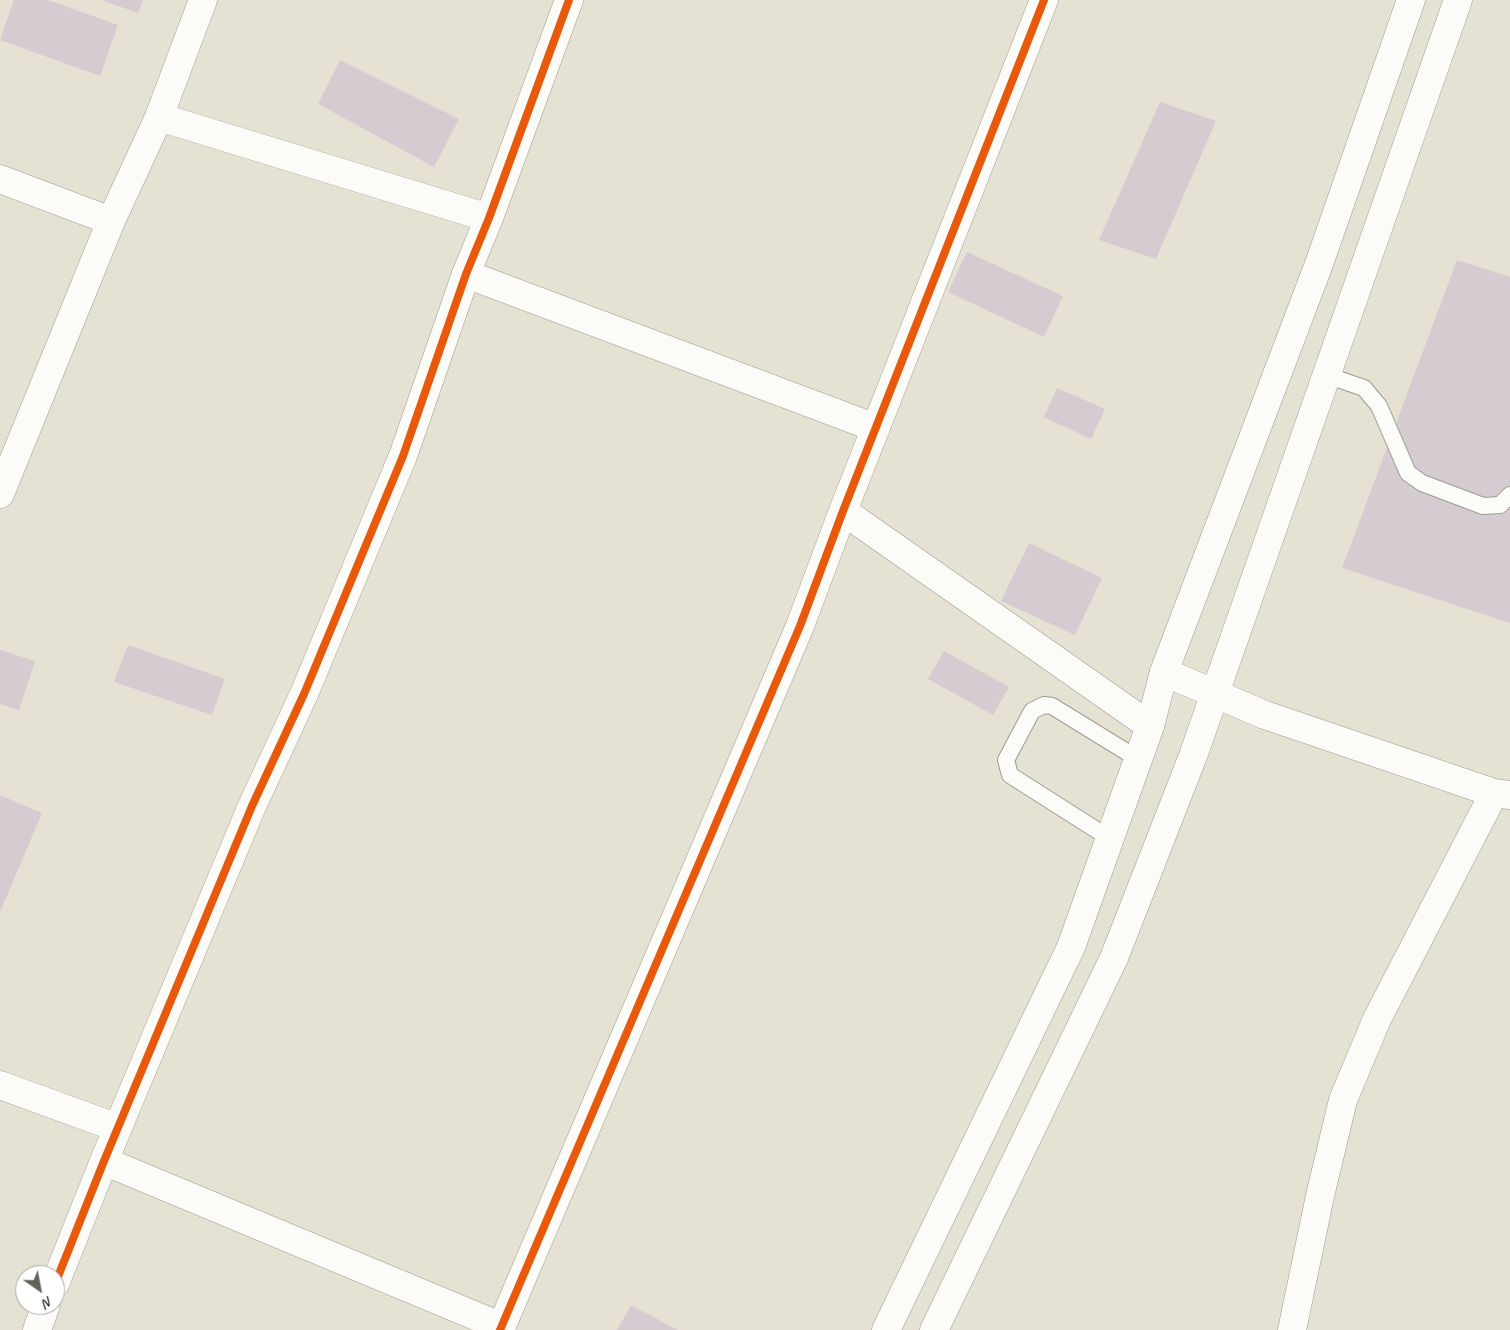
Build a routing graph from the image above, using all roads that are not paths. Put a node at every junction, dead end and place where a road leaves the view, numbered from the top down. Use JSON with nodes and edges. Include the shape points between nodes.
{"nodes":[{"id":1,"x":203,"y":0,"type":"edge"},
{"id":2,"x":569,"y":0,"type":"edge"},
{"id":3,"x":1044,"y":0,"type":"edge"},
{"id":4,"x":1411,"y":0,"type":"edge"},
{"id":5,"x":1458,"y":0,"type":"edge"},
{"id":6,"x":159,"y":117,"type":"junction"},
{"id":7,"x":0,"y":179,"type":"edge"},
{"id":8,"x":490,"y":218,"type":"junction"},
{"id":9,"x":110,"y":222,"type":"junction"},
{"id":10,"x":466,"y":274,"type":"junction"},
{"id":11,"x":1326,"y":375,"type":"junction"},
{"id":12,"x":876,"y":428,"type":"junction"},
{"id":13,"x":0,"y":494,"type":"edge"},
{"id":14,"x":1510,"y":495,"type":"edge"},
{"id":15,"x":843,"y":511,"type":"junction"},
{"id":16,"x":1164,"y":672,"type":"junction"},
{"id":17,"x":1214,"y":694,"type":"junction"},
{"id":18,"x":1150,"y":726,"type":"junction"},
{"id":19,"x":1138,"y":759,"type":"junction"},
{"id":20,"x":1502,"y":794,"type":"edge"},
{"id":21,"x":1109,"y":838,"type":"junction"},
{"id":22,"x":0,"y":1085,"type":"edge"},
{"id":23,"x":118,"y":1128,"type":"junction"},
{"id":24,"x":104,"y":1161,"type":"junction"},
{"id":25,"x":63,"y":1265,"type":"edge"},
{"id":26,"x":42,"y":1315,"type":"edge"},
{"id":27,"x":501,"y":1329,"type":"edge"},
{"id":28,"x":36,"y":1330,"type":"edge"},
{"id":29,"x":886,"y":1330,"type":"edge"},
{"id":30,"x":934,"y":1330,"type":"edge"},
{"id":31,"x":1292,"y":1330,"type":"edge"}],
"edges":[{"from":1,"to":6,"type":"main road"},
{"from":2,"to":8,"type":"main road"},
{"from":3,"to":12,"type":"main road"},
{"from":4,"to":16,"type":"main road","via":[[1319,264]]},
{"from":5,"to":11,"type":"main road"},
{"from":6,"to":8,"type":"main road"},
{"from":6,"to":9,"type":"main road"},
{"from":7,"to":9,"type":"main road"},
{"from":8,"to":10,"type":"main road"},
{"from":9,"to":13,"type":"main road"},
{"from":10,"to":12,"type":"main road"},
{"from":10,"to":23,"type":"main road","via":[[403,456]]},
{"from":11,"to":14,"type":"lane","via":[[1364,388],[1379,406],[1408,473],[1422,483],[1483,506],[1500,505]]},
{"from":11,"to":17,"type":"main road"},
{"from":12,"to":15,"type":"main road"},
{"from":15,"to":18,"type":"main road"},
{"from":15,"to":27,"type":"main road","via":[[800,626]]},
{"from":16,"to":17,"type":"main road"},
{"from":16,"to":18,"type":"main road"},
{"from":17,"to":20,"type":"main road","via":[[1265,715]]},
{"from":17,"to":30,"type":"main road","via":[[1114,958]]},
{"from":18,"to":19,"type":"main road"},
{"from":19,"to":21,"type":"main road"},
{"from":19,"to":21,"type":"lane","via":[[1052,706],[1044,705],[1032,711],[1006,760],[1010,775]]},
{"from":20,"to":31,"type":"main road","via":[[1376,1019],[1343,1100]]},
{"from":21,"to":29,"type":"main road","via":[[1071,947]]},
{"from":22,"to":23,"type":"main road"},
{"from":23,"to":24,"type":"main road"},
{"from":24,"to":25,"type":"main road"},
{"from":24,"to":27,"type":"main road"},
{"from":26,"to":28,"type":"main road"}]}
